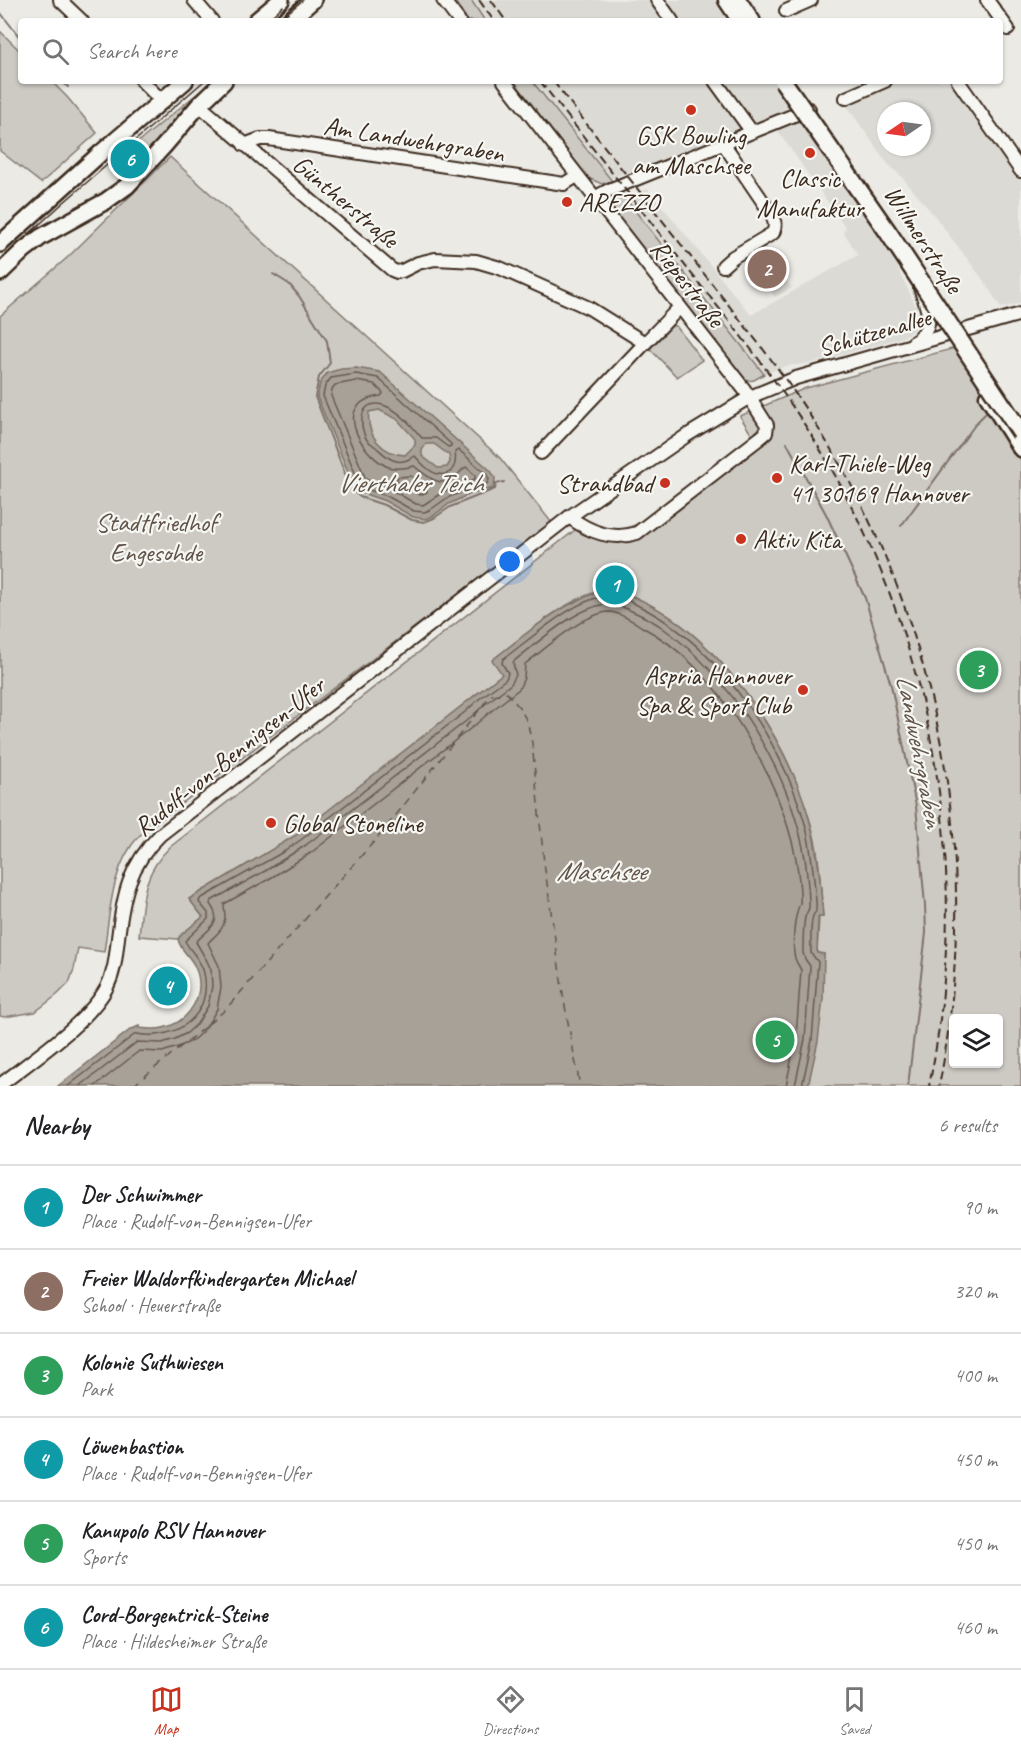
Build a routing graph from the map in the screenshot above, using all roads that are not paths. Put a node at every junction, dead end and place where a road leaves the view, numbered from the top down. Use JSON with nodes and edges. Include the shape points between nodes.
{"nodes":[{"id":1,"x":60,"y":0,"type":"edge"},
{"id":2,"x":194,"y":0,"type":"edge"},
{"id":3,"x":281,"y":0,"type":"edge"},
{"id":4,"x":313,"y":0,"type":"edge"},
{"id":5,"x":443,"y":0,"type":"edge"},
{"id":6,"x":657,"y":0,"type":"edge"},
{"id":7,"x":727,"y":0,"type":"edge"},
{"id":8,"x":732,"y":0,"type":"edge"},
{"id":9,"x":738,"y":0,"type":"edge"},
{"id":10,"x":811,"y":0,"type":"edge"},
{"id":11,"x":987,"y":0,"type":"edge"},
{"id":12,"x":786,"y":11,"type":"dead end"},
{"id":13,"x":79,"y":18,"type":"edge"},
{"id":14,"x":209,"y":18,"type":"edge"},
{"id":15,"x":260,"y":18,"type":"edge"},
{"id":16,"x":292,"y":18,"type":"edge"},
{"id":17,"x":457,"y":18,"type":"edge"},
{"id":18,"x":670,"y":18,"type":"edge"},
{"id":19,"x":739,"y":18,"type":"edge"},
{"id":20,"x":745,"y":18,"type":"edge"},
{"id":21,"x":750,"y":18,"type":"edge"},
{"id":22,"x":997,"y":18,"type":"edge"},
{"id":23,"x":1021,"y":23,"type":"edge"},
{"id":24,"x":1004,"y":30,"type":"edge"},
{"id":25,"x":145,"y":84,"type":"edge"},
{"id":26,"x":182,"y":84,"type":"edge"},
{"id":27,"x":221,"y":84,"type":"edge"},
{"id":28,"x":506,"y":84,"type":"edge"},
{"id":29,"x":717,"y":84,"type":"edge"},
{"id":30,"x":785,"y":84,"type":"edge"},
{"id":31,"x":793,"y":84,"type":"edge"},
{"id":32,"x":793,"y":84,"type":"edge"},
{"id":33,"x":878,"y":84,"type":"edge"},
{"id":34,"x":960,"y":84,"type":"edge"},
{"id":35,"x":846,"y":98,"type":"dead end"},
{"id":36,"x":162,"y":101,"type":"junction"},
{"id":37,"x":199,"y":105,"type":"junction"},
{"id":38,"x":811,"y":108,"type":"junction"},
{"id":39,"x":752,"y":132,"type":"junction"},
{"id":40,"x":723,"y":143,"type":"junction"},
{"id":41,"x":244,"y":145,"type":"junction"},
{"id":42,"x":1021,"y":171,"type":"edge"},
{"id":43,"x":577,"y":176,"type":"junction"},
{"id":44,"x":594,"y":198,"type":"junction"},
{"id":45,"x":0,"y":244,"type":"edge"},
{"id":46,"x":912,"y":263,"type":"junction"},
{"id":47,"x":723,"y":266,"type":"dead end"},
{"id":48,"x":0,"y":273,"type":"edge"},
{"id":49,"x":679,"y":308,"type":"junction"},
{"id":50,"x":1021,"y":314,"type":"edge"},
{"id":51,"x":956,"y":332,"type":"junction"},
{"id":52,"x":645,"y":343,"type":"junction"},
{"id":53,"x":912,"y":344,"type":"junction"},
{"id":54,"x":775,"y":385,"type":"joint"},
{"id":55,"x":750,"y":397,"type":"junction"},
{"id":56,"x":1021,"y":424,"type":"edge"},
{"id":57,"x":1021,"y":433,"type":"edge"},
{"id":58,"x":1021,"y":448,"type":"edge"},
{"id":59,"x":541,"y":453,"type":"dead end"},
{"id":60,"x":573,"y":520,"type":"junction"},
{"id":61,"x":0,"y":1085,"type":"edge"}],
"edges":[{"from":1,"to":13,"type":"street"},
{"from":2,"to":14,"type":"street"},
{"from":3,"to":15,"type":"main road"},
{"from":4,"to":16,"type":"main road"},
{"from":5,"to":17,"type":"street"},
{"from":6,"to":18,"type":"street"},
{"from":7,"to":19,"type":"highway"},
{"from":8,"to":20,"type":"highway"},
{"from":9,"to":21,"type":"main road"},
{"from":10,"to":12,"type":"street"},
{"from":11,"to":22,"type":"street"},
{"from":23,"to":24,"type":"street"},
{"from":25,"to":36,"type":"street"},
{"from":26,"to":36,"type":"main road"},
{"from":27,"to":37,"type":"main road"},
{"from":28,"to":43,"type":"street","name":"Riepestraße"},
{"from":29,"to":39,"type":"street"},
{"from":30,"to":57,"type":"highway","bridge":true},
{"from":31,"to":38,"type":"main road","name":"Willmerstraße"},
{"from":32,"to":56,"type":"highway","bridge":true},
{"from":33,"to":35,"type":"street"},
{"from":34,"to":42,"type":"street"},
{"from":36,"to":45,"type":"main road"},
{"from":37,"to":41,"type":"street","name":"Güntherstraße"},
{"from":37,"to":48,"type":"main road","via":[[127,186],[41,237]]},
{"from":38,"to":39,"type":"street"},
{"from":38,"to":46,"type":"main road","name":"Willmerstraße"},
{"from":39,"to":40,"type":"street"},
{"from":40,"to":44,"type":"street"},
{"from":40,"to":47,"type":"street","via":[[772,215],[776,228]]},
{"from":41,"to":43,"type":"street","name":"Am Landwehrgraben","via":[[269,139],[564,184]]},
{"from":41,"to":52,"type":"street","name":"Güntherstraße","via":[[392,270],[402,271],[435,258],[476,261],[589,308]]},
{"from":43,"to":44,"type":"street","name":"Riepestraße"},
{"from":44,"to":49,"type":"street","name":"Riepestraße"},
{"from":46,"to":51,"type":"main road","name":"Willmerstraße"},
{"from":46,"to":53,"type":"street","via":[[929,315],[926,330]]},
{"from":49,"to":52,"type":"street"},
{"from":49,"to":55,"type":"street","name":"Riepestraße"},
{"from":50,"to":51,"type":"street","name":"Schützenallee"},
{"from":51,"to":53,"type":"street","name":"Schützenallee"},
{"from":51,"to":58,"type":"highway","via":[[968,350],[974,371]]},
{"from":52,"to":59,"type":"street"},
{"from":53,"to":54,"type":"street","name":"Schützenallee"},
{"from":54,"to":55,"type":"street","name":"Rudolf-von-Bennigsen-Ufer"},
{"from":55,"to":60,"type":"street","name":"Rudolf-von-Bennigsen-Ufer","via":[[686,436]]},
{"from":55,"to":60,"type":"street","via":[[767,425],[766,433],[637,533],[610,537]]},
{"from":60,"to":61,"type":"street","name":"Rudolf-von-Bennigsen-Ufer","via":[[147,847],[124,896],[114,966],[107,987],[81,1021]]}]}
